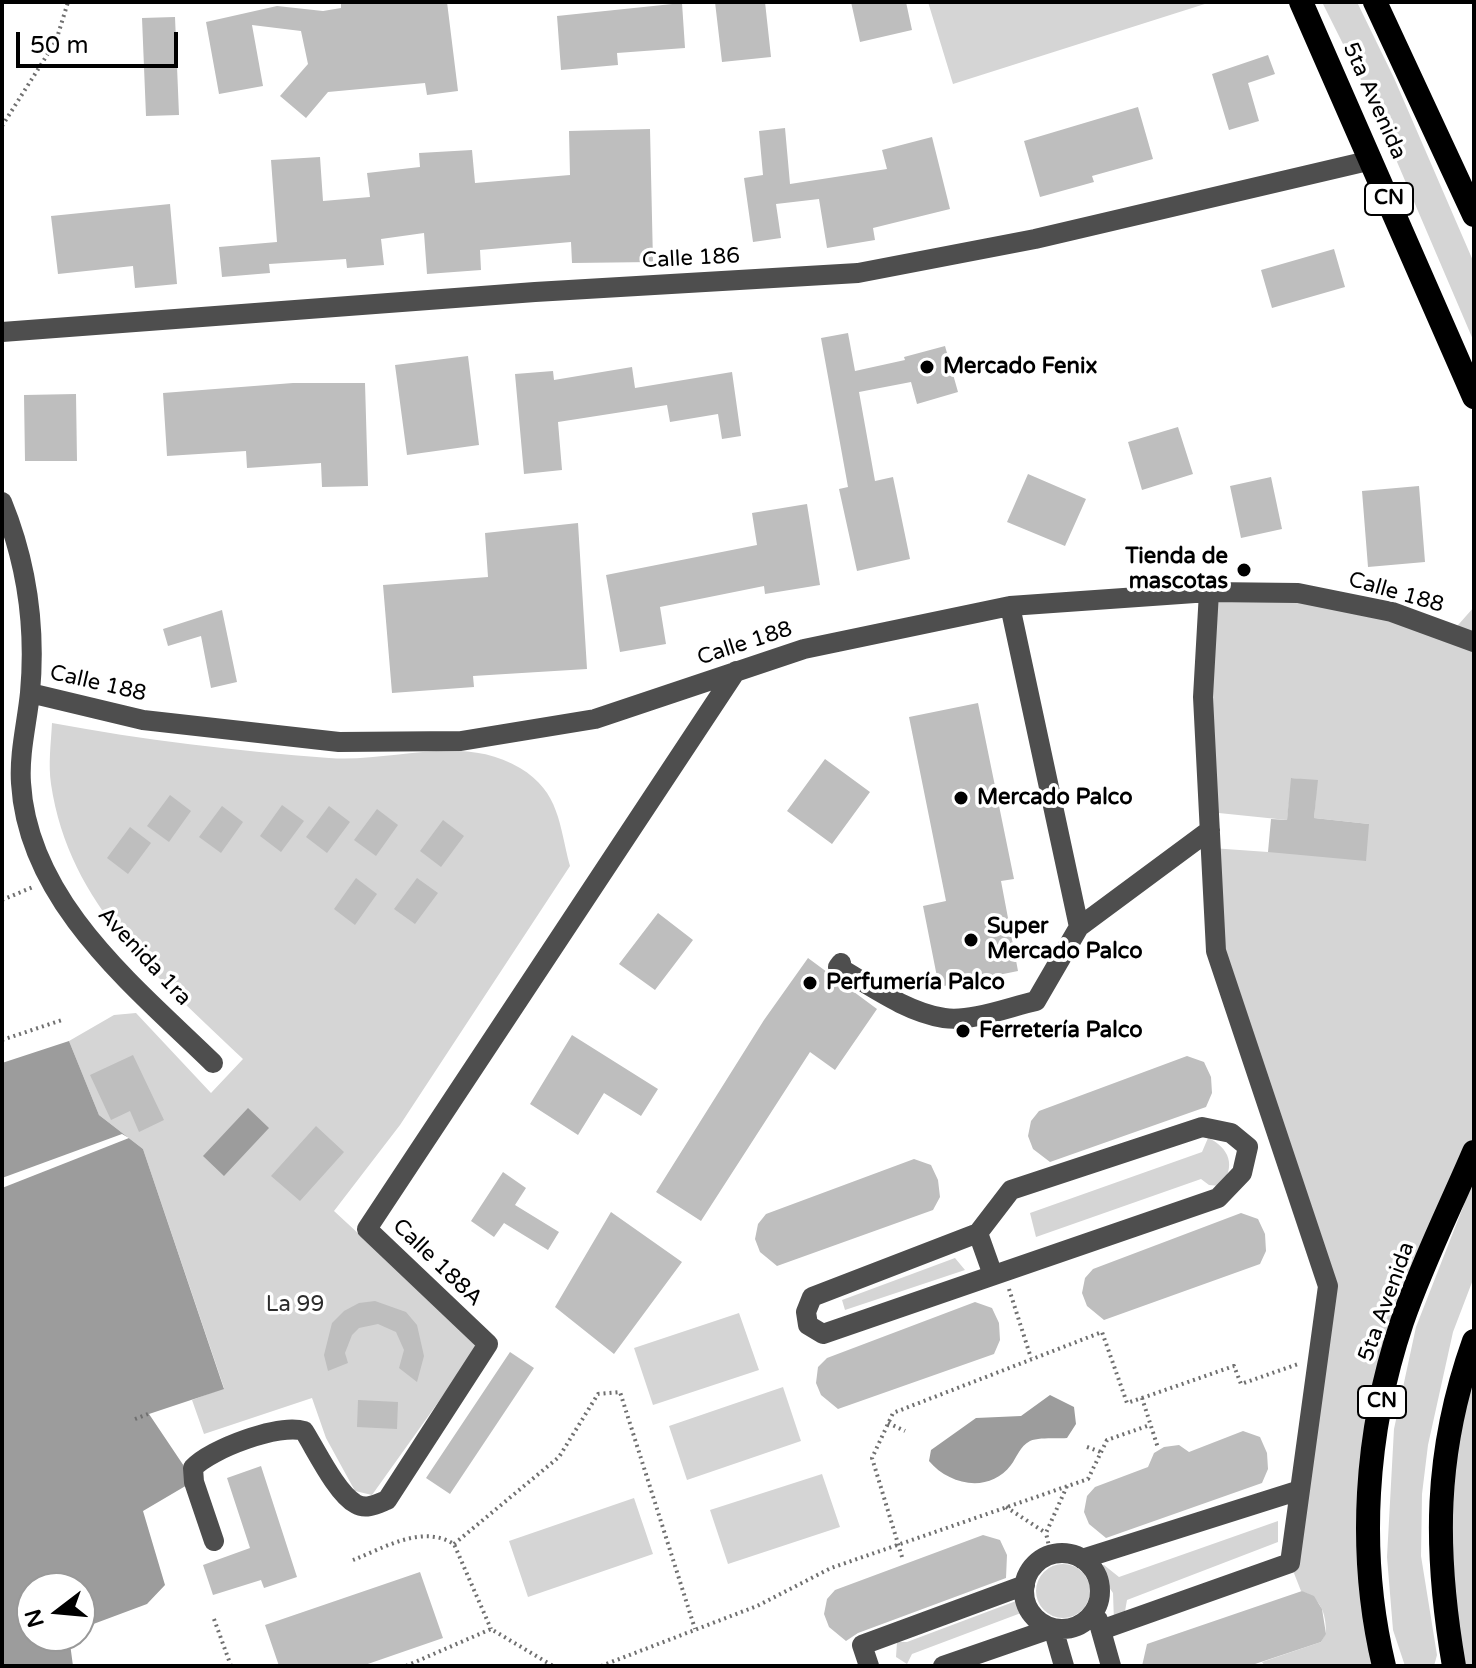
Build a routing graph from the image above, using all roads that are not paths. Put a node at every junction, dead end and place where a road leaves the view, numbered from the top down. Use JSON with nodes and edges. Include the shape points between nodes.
{"nodes":[{"id":1,"x":1301,"y":2,"type":"edge"},
{"id":2,"x":1375,"y":2,"type":"edge"},
{"id":3,"x":1372,"y":160,"type":"junction"},
{"id":4,"x":1474,"y":215,"type":"edge"},
{"id":5,"x":2,"y":332,"type":"edge"},
{"id":6,"x":1474,"y":397,"type":"edge"},
{"id":7,"x":2,"y":502,"type":"edge"},
{"id":8,"x":1209,"y":592,"type":"junction"},
{"id":9,"x":1010,"y":606,"type":"junction"},
{"id":10,"x":1474,"y":642,"type":"edge"},
{"id":11,"x":736,"y":671,"type":"junction"},
{"id":12,"x":30,"y":693,"type":"junction"},
{"id":13,"x":1210,"y":830,"type":"junction"},
{"id":14,"x":1079,"y":927,"type":"junction"},
{"id":15,"x":841,"y":963,"type":"dead end"},
{"id":16,"x":213,"y":1063,"type":"dead end"},
{"id":17,"x":1278,"y":1136,"type":"junction"},
{"id":18,"x":1248,"y":1147,"type":"junction"},
{"id":19,"x":1474,"y":1152,"type":"edge"},
{"id":20,"x":978,"y":1233,"type":"junction"},
{"id":21,"x":998,"y":1273,"type":"junction"},
{"id":22,"x":1474,"y":1341,"type":"edge"},
{"id":23,"x":1300,"y":1490,"type":"junction"},
{"id":24,"x":214,"y":1541,"type":"dead end"},
{"id":25,"x":1082,"y":1559,"type":"junction"},
{"id":26,"x":1025,"y":1585,"type":"junction"},
{"id":27,"x":1095,"y":1609,"type":"junction"},
{"id":28,"x":1053,"y":1628,"type":"junction"},
{"id":29,"x":1101,"y":1630,"type":"junction"},
{"id":30,"x":869,"y":1666,"type":"edge"},
{"id":31,"x":943,"y":1666,"type":"edge"},
{"id":32,"x":1064,"y":1666,"type":"edge"},
{"id":33,"x":1111,"y":1666,"type":"edge"},
{"id":34,"x":1384,"y":1666,"type":"edge"},
{"id":35,"x":1454,"y":1666,"type":"edge"}],
"edges":[{"from":1,"to":3,"type":"highway","name":"5ta Avenida","number":"CN"},
{"from":2,"to":4,"type":"highway","name":"5ta Avenida"},
{"from":3,"to":5,"type":"street","name":"Calle 186","via":[[1035,239],[858,273]]},
{"from":3,"to":6,"type":"highway","name":"5ta Avenida","number":"CN"},
{"from":7,"to":12,"type":"street","name":"Avenida 1ra","via":[[26,578]]},
{"from":8,"to":9,"type":"street","name":"Calle 188"},
{"from":8,"to":10,"type":"street","name":"Calle 188","via":[[1298,593],[1392,612]]},
{"from":8,"to":13,"type":"street","via":[[1203,697]]},
{"from":9,"to":11,"type":"street","name":"Calle 188","via":[[804,649]]},
{"from":9,"to":14,"type":"street"},
{"from":11,"to":12,"type":"street","name":"Calle 188","via":[[595,719],[461,741],[324,740],[143,720]]},
{"from":11,"to":24,"type":"street","name":"Calle 188A","via":[[367,1229],[488,1344],[387,1500],[358,1505],[345,1495],[304,1431],[289,1426],[204,1457],[193,1468],[194,1482]]},
{"from":12,"to":16,"type":"street","name":"Avenida 1ra","via":[[21,783],[27,819],[51,880],[107,959]]},
{"from":13,"to":14,"type":"street"},
{"from":13,"to":17,"type":"street","via":[[1216,951]]},
{"from":14,"to":15,"type":"street","via":[[1036,1001],[971,1015],[946,1018],[898,1003],[838,967]]},
{"from":17,"to":18,"type":"street"},
{"from":17,"to":23,"type":"street","via":[[1328,1286]]},
{"from":18,"to":20,"type":"street","via":[[1231,1133],[1202,1127],[1011,1190]]},
{"from":18,"to":21,"type":"street","via":[[1242,1173],[1218,1198]]},
{"from":19,"to":34,"type":"highway","name":"5ta Avenida","number":"CN","via":[[1403,1321],[1373,1443],[1368,1560],[1373,1623]]},
{"from":20,"to":21,"type":"street"},
{"from":20,"to":21,"type":"street","via":[[812,1297],[808,1325],[823,1334]]},
{"from":22,"to":35,"type":"highway","via":[[1453,1404],[1441,1495],[1441,1591]]},
{"from":23,"to":25,"type":"street"},
{"from":23,"to":29,"type":"street","via":[[1290,1563]]},
{"from":25,"to":26,"type":"street","via":[[1051,1555],[1032,1568]]},
{"from":25,"to":27,"type":"street","via":[[1097,1576]]},
{"from":26,"to":28,"type":"street","via":[[1029,1610]]},
{"from":26,"to":30,"type":"street","via":[[862,1645]]},
{"from":27,"to":28,"type":"street","via":[[1077,1626]]},
{"from":27,"to":29,"type":"street"},
{"from":28,"to":31,"type":"street"},
{"from":28,"to":32,"type":"street"},
{"from":29,"to":33,"type":"street"}]}
